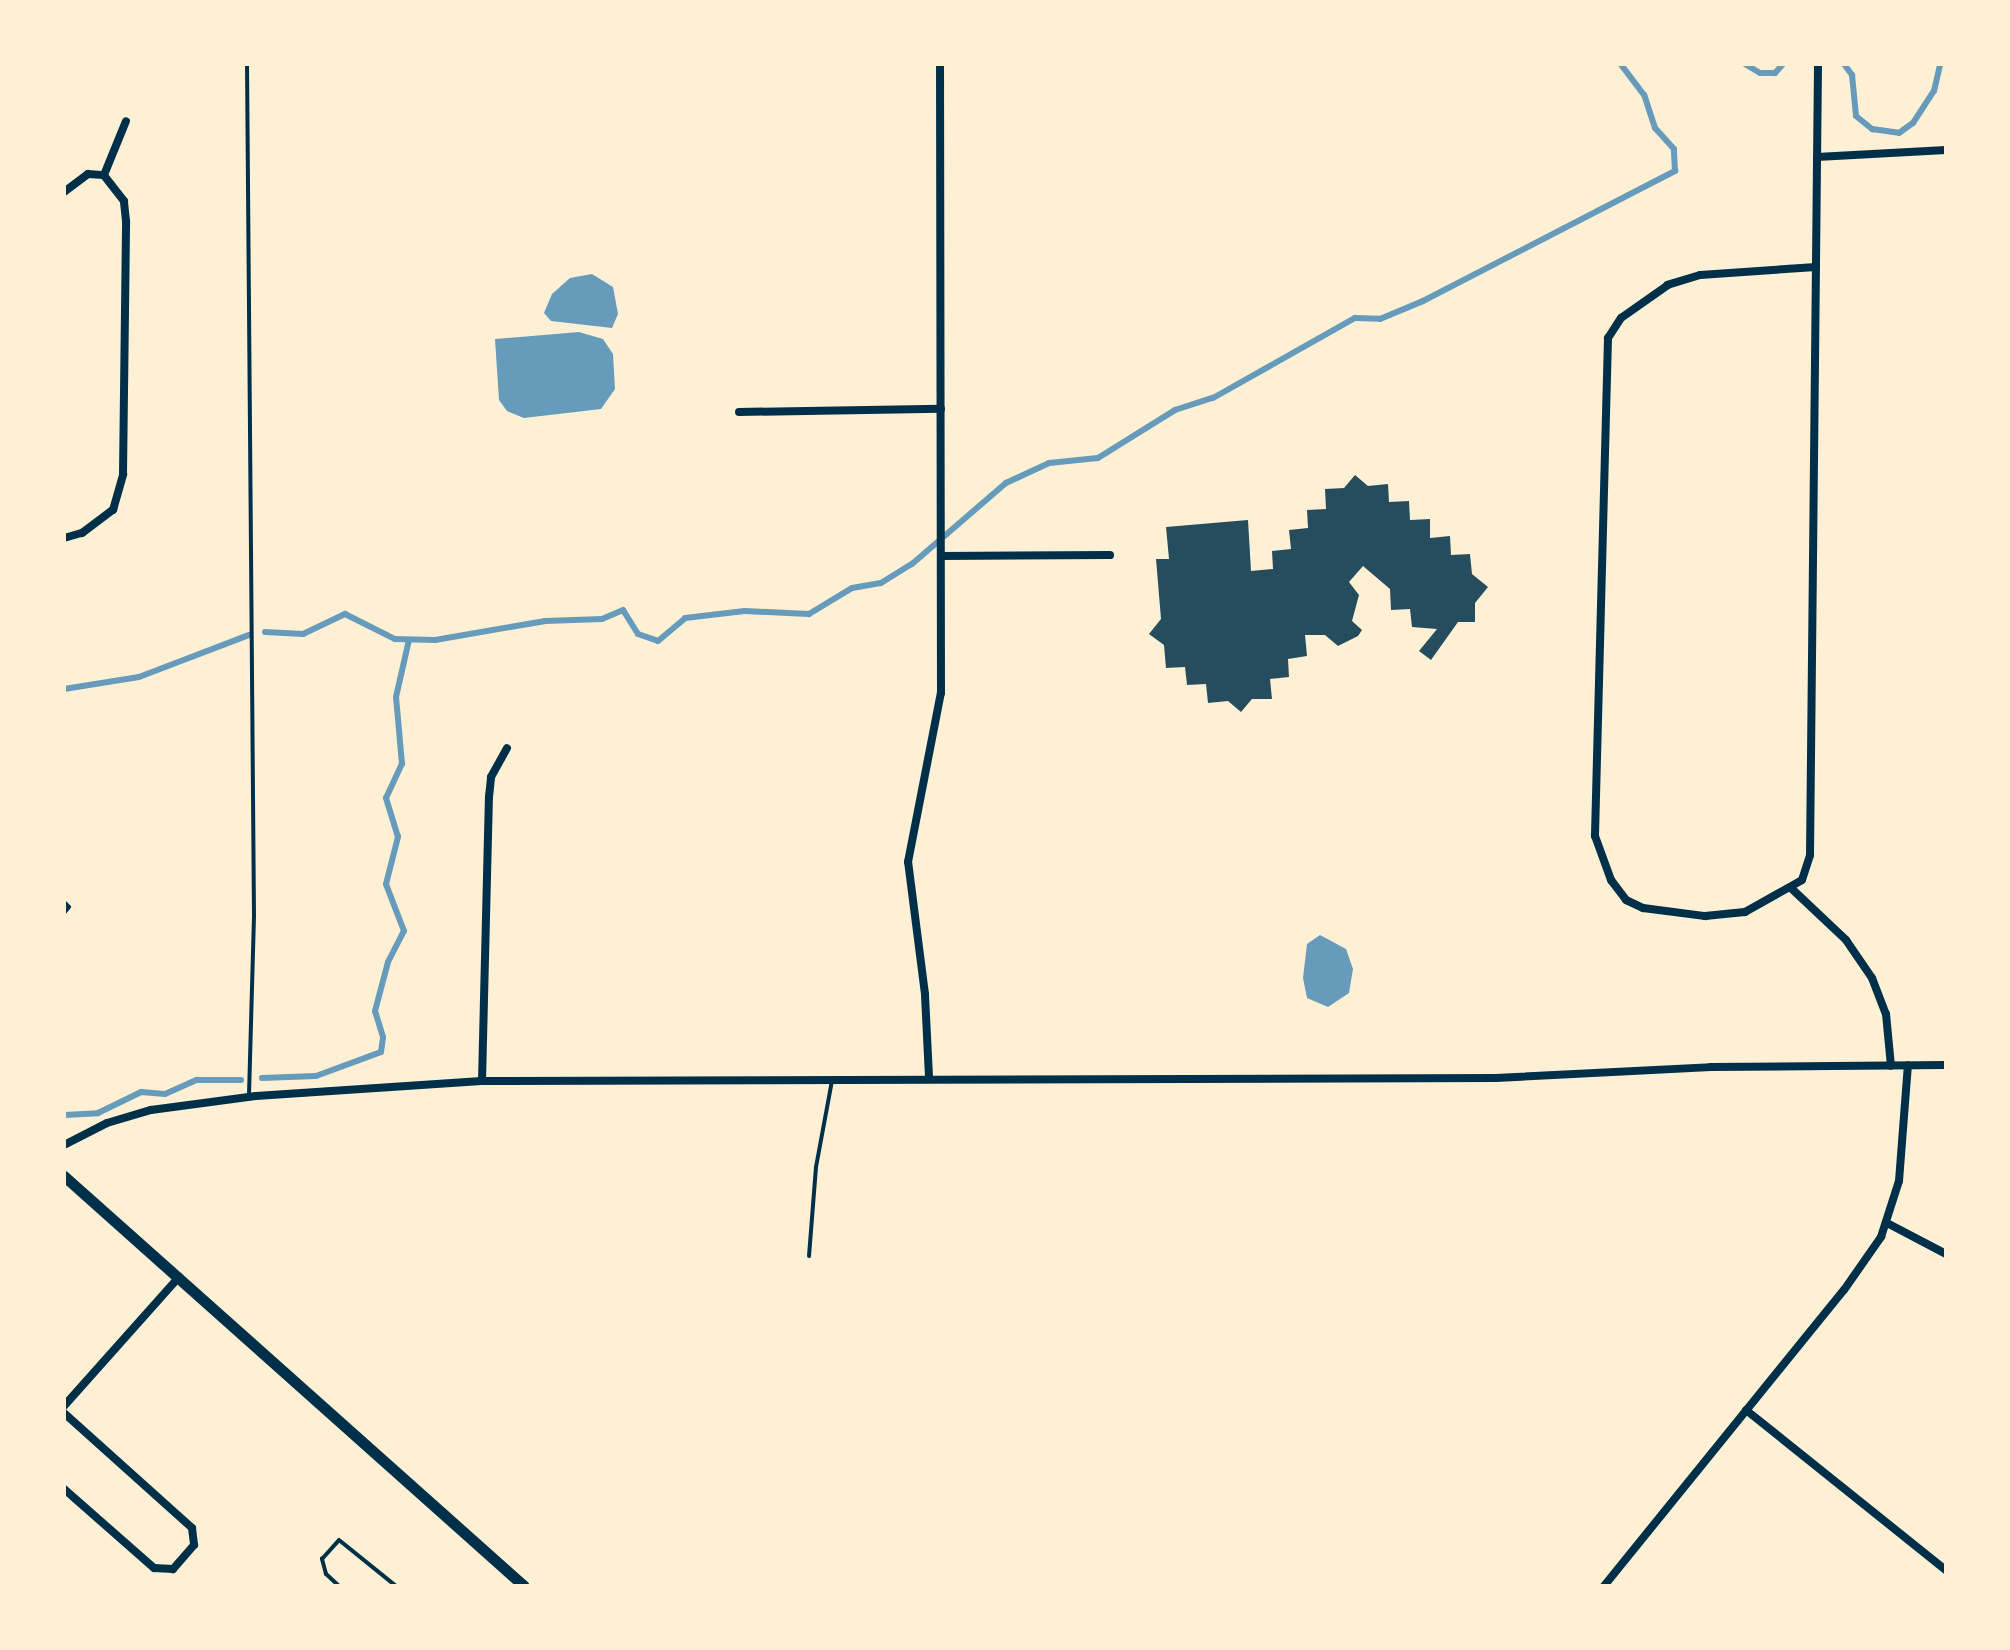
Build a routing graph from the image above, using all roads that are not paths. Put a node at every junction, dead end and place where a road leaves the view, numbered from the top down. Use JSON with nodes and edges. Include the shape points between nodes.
{"nodes":[{"id":1,"x":247,"y":64,"type":"edge"},
{"id":2,"x":940,"y":64,"type":"edge"},
{"id":3,"x":1818,"y":64,"type":"edge"},
{"id":4,"x":126,"y":121,"type":"dead end"},
{"id":5,"x":1946,"y":150,"type":"edge"},
{"id":6,"x":1817,"y":157,"type":"junction"},
{"id":7,"x":104,"y":175,"type":"junction"},
{"id":8,"x":64,"y":192,"type":"edge"},
{"id":9,"x":1816,"y":267,"type":"junction"},
{"id":10,"x":941,"y":409,"type":"junction"},
{"id":11,"x":739,"y":412,"type":"dead end"},
{"id":12,"x":64,"y":538,"type":"edge"},
{"id":13,"x":941,"y":554,"type":"junction"},
{"id":14,"x":1110,"y":555,"type":"dead end"},
{"id":15,"x":507,"y":748,"type":"dead end"},
{"id":16,"x":1791,"y":888,"type":"junction"},
{"id":17,"x":64,"y":902,"type":"edge"},
{"id":18,"x":64,"y":913,"type":"edge"},
{"id":19,"x":1908,"y":1065,"type":"junction"},
{"id":20,"x":1946,"y":1065,"type":"edge"},
{"id":21,"x":1891,"y":1066,"type":"junction"},
{"id":22,"x":929,"y":1077,"type":"junction"},
{"id":23,"x":832,"y":1079,"type":"junction"},
{"id":24,"x":482,"y":1081,"type":"junction"},
{"id":25,"x":249,"y":1097,"type":"junction"},
{"id":26,"x":64,"y":1145,"type":"edge"},
{"id":27,"x":64,"y":1176,"type":"edge"},
{"id":28,"x":1887,"y":1223,"type":"junction"},
{"id":29,"x":1946,"y":1254,"type":"edge"},
{"id":30,"x":809,"y":1256,"type":"dead end"},
{"id":31,"x":179,"y":1277,"type":"junction"},
{"id":32,"x":64,"y":1406,"type":"edge"},
{"id":33,"x":1746,"y":1410,"type":"junction"},
{"id":34,"x":64,"y":1413,"type":"edge"},
{"id":35,"x":64,"y":1489,"type":"edge"},
{"id":36,"x":1946,"y":1570,"type":"edge"},
{"id":37,"x":339,"y":1586,"type":"edge"},
{"id":38,"x":396,"y":1586,"type":"edge"},
{"id":39,"x":524,"y":1586,"type":"edge"},
{"id":40,"x":1604,"y":1586,"type":"edge"}],
"edges":[{"from":1,"to":25,"type":"lane","via":[[254,901]]},
{"from":2,"to":10,"type":"street"},
{"from":3,"to":6,"type":"street"},
{"from":4,"to":7,"type":"street"},
{"from":5,"to":6,"type":"street"},
{"from":6,"to":9,"type":"street"},
{"from":7,"to":8,"type":"street","via":[[88,174]]},
{"from":7,"to":12,"type":"street","via":[[117,186],[126,221],[123,474],[113,510],[91,529]]},
{"from":9,"to":16,"type":"street","via":[[1811,832],[1802,880]]},
{"from":9,"to":16,"type":"street","via":[[1700,275],[1668,285],[1621,318],[1608,338],[1595,836],[1611,880],[1626,900],[1643,908],[1705,916],[1745,912]]},
{"from":10,"to":11,"type":"street"},
{"from":10,"to":13,"type":"street"},
{"from":13,"to":14,"type":"street"},
{"from":13,"to":22,"type":"street","via":[[941,693],[908,862],[925,994]]},
{"from":15,"to":24,"type":"street","via":[[491,777],[489,797]]},
{"from":16,"to":21,"type":"street","via":[[1846,940],[1872,978],[1886,1014]]},
{"from":17,"to":18,"type":"lane","via":[[69,907]]},
{"from":19,"to":20,"type":"street"},
{"from":19,"to":21,"type":"street"},
{"from":19,"to":28,"type":"street","via":[[1902,1162]]},
{"from":21,"to":22,"type":"street","via":[[1711,1067],[1496,1078]]},
{"from":22,"to":23,"type":"street"},
{"from":23,"to":24,"type":"street"},
{"from":23,"to":30,"type":"lane","via":[[816,1167]]},
{"from":24,"to":25,"type":"street"},
{"from":25,"to":26,"type":"street","via":[[151,1110],[92,1129]]},
{"from":27,"to":31,"type":"main road"},
{"from":28,"to":29,"type":"street"},
{"from":28,"to":33,"type":"street","via":[[1844,1290]]},
{"from":31,"to":32,"type":"street"},
{"from":31,"to":39,"type":"main road"},
{"from":33,"to":36,"type":"street"},
{"from":33,"to":40,"type":"street"},
{"from":34,"to":35,"type":"street","via":[[192,1528],[194,1545],[173,1569],[154,1568]]},
{"from":37,"to":38,"type":"lane","via":[[326,1574],[322,1559],[339,1540]]}]}
